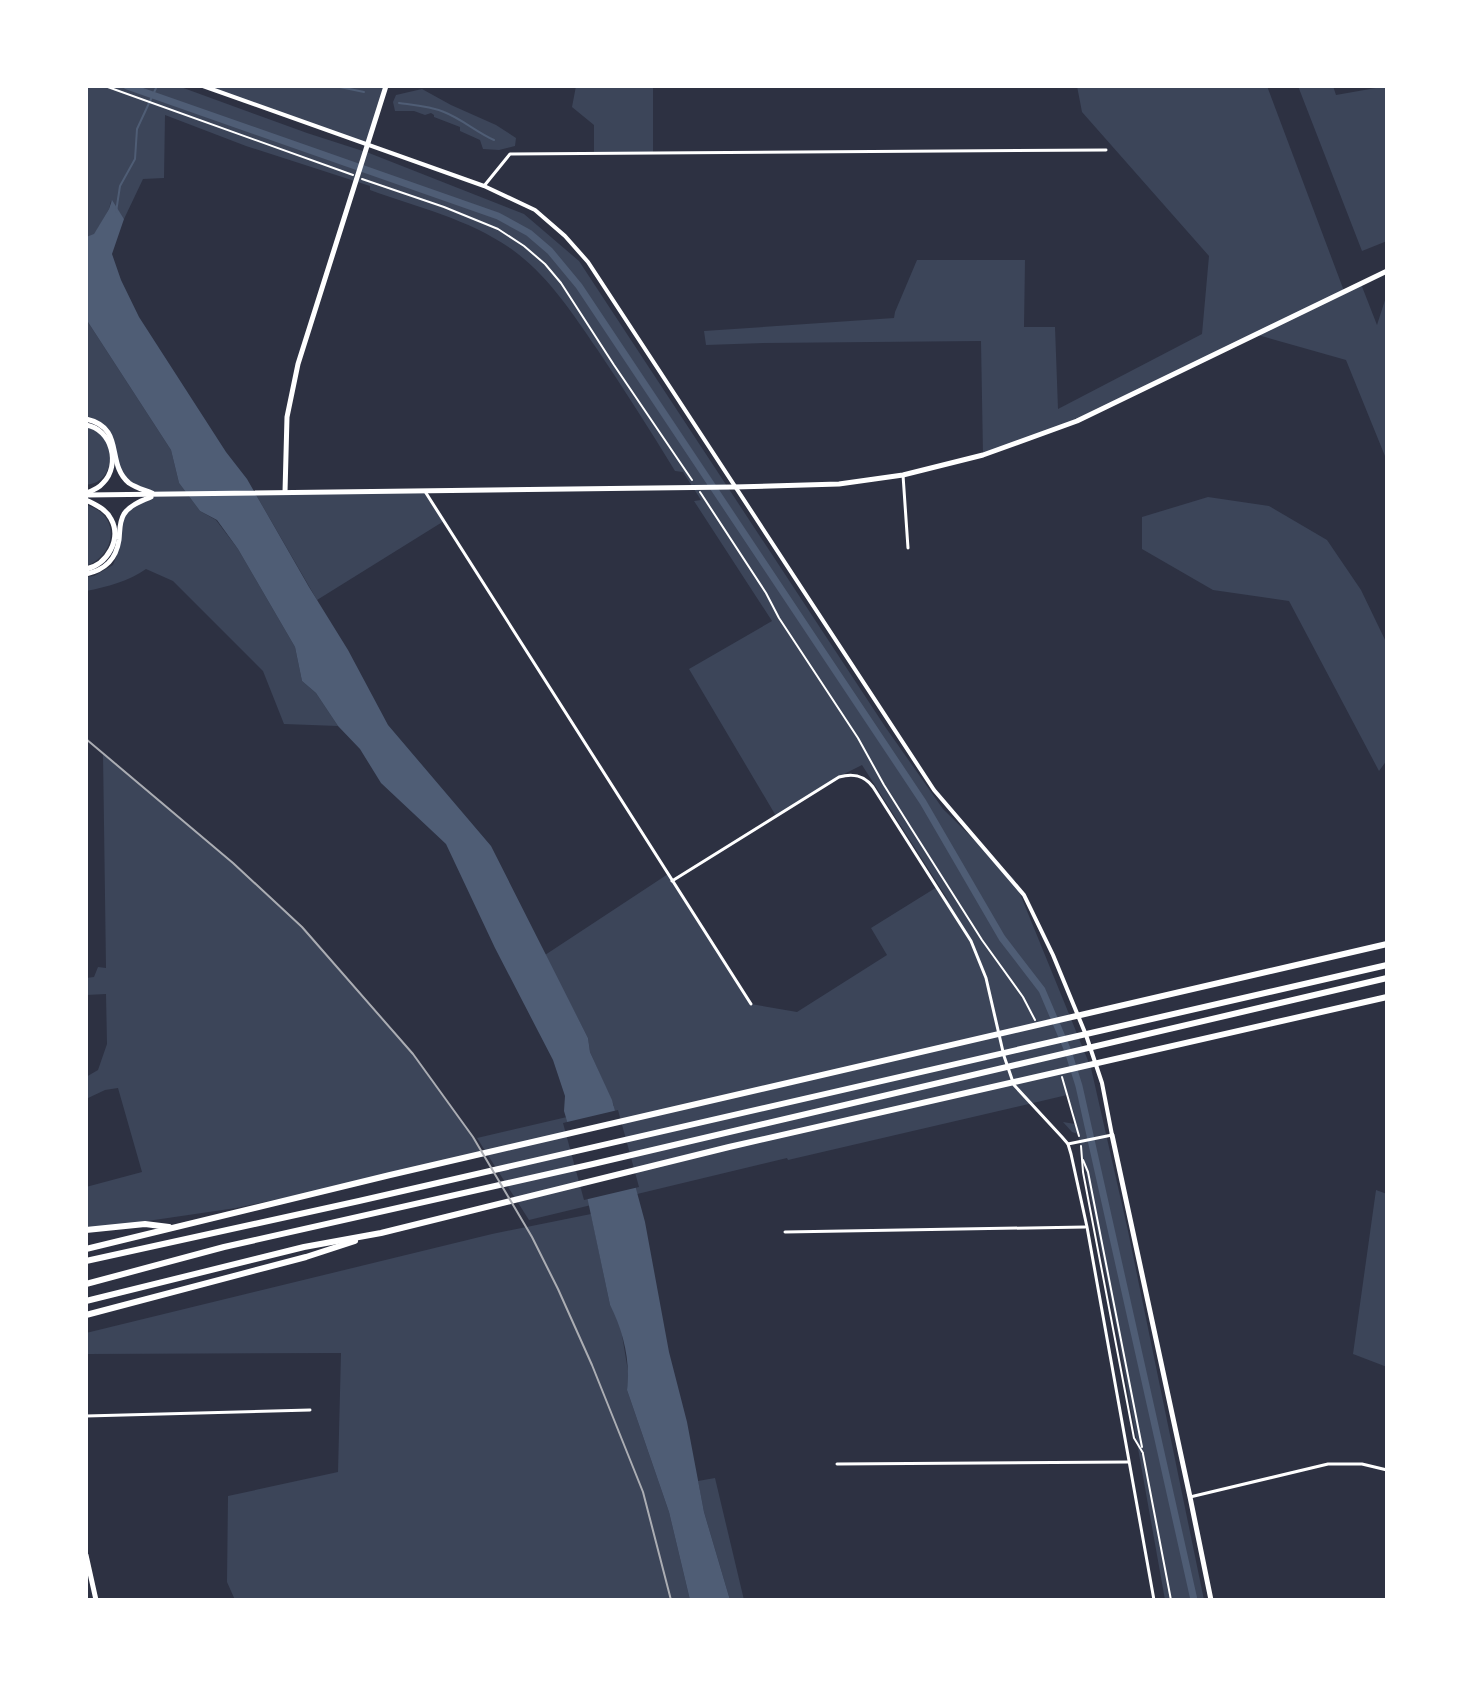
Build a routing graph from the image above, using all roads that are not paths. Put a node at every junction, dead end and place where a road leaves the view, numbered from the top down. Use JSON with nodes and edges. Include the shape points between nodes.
{"nodes":[{"id":1,"x":203,"y":86,"type":"edge"},
{"id":2,"x":386,"y":86,"type":"edge"},
{"id":3,"x":366,"y":149,"type":"junction"},
{"id":4,"x":1106,"y":150,"type":"dead end"},
{"id":5,"x":484,"y":186,"type":"junction"},
{"id":6,"x":1387,"y":271,"type":"edge"},
{"id":7,"x":86,"y":422,"type":"edge"},
{"id":8,"x":903,"y":475,"type":"junction"},
{"id":9,"x":734,"y":487,"type":"junction"},
{"id":10,"x":424,"y":490,"type":"junction"},
{"id":11,"x":285,"y":492,"type":"junction"},
{"id":12,"x":157,"y":495,"type":"junction"},
{"id":13,"x":86,"y":496,"type":"edge"},
{"id":14,"x":908,"y":548,"type":"dead end"},
{"id":15,"x":86,"y":572,"type":"edge"},
{"id":16,"x":672,"y":881,"type":"junction"},
{"id":17,"x":1387,"y":944,"type":"edge"},
{"id":18,"x":1387,"y":965,"type":"edge"},
{"id":19,"x":1387,"y":978,"type":"edge"},
{"id":20,"x":1387,"y":997,"type":"edge"},
{"id":21,"x":751,"y":1004,"type":"dead end"},
{"id":22,"x":1112,"y":1135,"type":"junction"},
{"id":23,"x":1068,"y":1144,"type":"junction"},
{"id":24,"x":1087,"y":1227,"type":"junction"},
{"id":25,"x":173,"y":1228,"type":"junction"},
{"id":26,"x":86,"y":1230,"type":"edge"},
{"id":27,"x":785,"y":1232,"type":"dead end"},
{"id":28,"x":381,"y":1233,"type":"junction"},
{"id":29,"x":86,"y":1249,"type":"edge"},
{"id":30,"x":86,"y":1261,"type":"edge"},
{"id":31,"x":86,"y":1284,"type":"edge"},
{"id":32,"x":86,"y":1301,"type":"edge"},
{"id":33,"x":86,"y":1315,"type":"edge"},
{"id":34,"x":310,"y":1410,"type":"dead end"},
{"id":35,"x":86,"y":1416,"type":"edge"},
{"id":36,"x":1128,"y":1462,"type":"junction"},
{"id":37,"x":837,"y":1464,"type":"dead end"},
{"id":38,"x":1387,"y":1470,"type":"edge"},
{"id":39,"x":1190,"y":1497,"type":"junction"},
{"id":40,"x":86,"y":1555,"type":"edge"},
{"id":41,"x":96,"y":1600,"type":"edge"},
{"id":42,"x":1154,"y":1600,"type":"edge"},
{"id":43,"x":1211,"y":1600,"type":"edge"}],
"edges":[{"from":1,"to":3,"type":"street"},
{"from":2,"to":3,"type":"main road"},
{"from":3,"to":5,"type":"street"},
{"from":3,"to":11,"type":"main road","via":[[298,364],[287,417]]},
{"from":4,"to":5,"type":"street","via":[[510,154]]},
{"from":5,"to":9,"type":"street","via":[[535,210],[588,262]]},
{"from":6,"to":8,"type":"main road","via":[[1077,421],[983,455]]},
{"from":7,"to":12,"type":"main road","via":[[105,427],[130,484]]},
{"from":7,"to":13,"type":"main road","via":[[107,437],[112,450],[109,476]]},
{"from":8,"to":9,"type":"main road","via":[[839,484]]},
{"from":8,"to":14,"type":"street"},
{"from":9,"to":10,"type":"main road"},
{"from":9,"to":22,"type":"street","via":[[934,790],[1024,895],[1086,1035]]},
{"from":10,"to":11,"type":"main road"},
{"from":10,"to":16,"type":"street"},
{"from":11,"to":12,"type":"main road"},
{"from":12,"to":13,"type":"main road"},
{"from":12,"to":15,"type":"main road","via":[[128,510],[112,559],[101,570]]},
{"from":13,"to":15,"type":"main road","via":[[110,516],[114,527],[110,551]]},
{"from":16,"to":21,"type":"street"},
{"from":16,"to":23,"type":"street","via":[[839,777],[866,779],[971,941],[1014,1085]]},
{"from":17,"to":25,"type":"highway"},
{"from":18,"to":30,"type":"highway"},
{"from":19,"to":31,"type":"highway","via":[[224,1247]]},
{"from":20,"to":28,"type":"highway"},
{"from":22,"to":23,"type":"street"},
{"from":22,"to":39,"type":"main road"},
{"from":23,"to":24,"type":"street"},
{"from":24,"to":27,"type":"street"},
{"from":24,"to":36,"type":"street"},
{"from":25,"to":26,"type":"highway","via":[[145,1224]]},
{"from":25,"to":29,"type":"highway"},
{"from":28,"to":32,"type":"highway"},
{"from":28,"to":33,"type":"highway"},
{"from":34,"to":35,"type":"street"},
{"from":36,"to":37,"type":"street"},
{"from":36,"to":42,"type":"street"},
{"from":38,"to":39,"type":"street","via":[[1328,1464]]},
{"from":39,"to":43,"type":"main road"},
{"from":40,"to":41,"type":"main road"}]}
